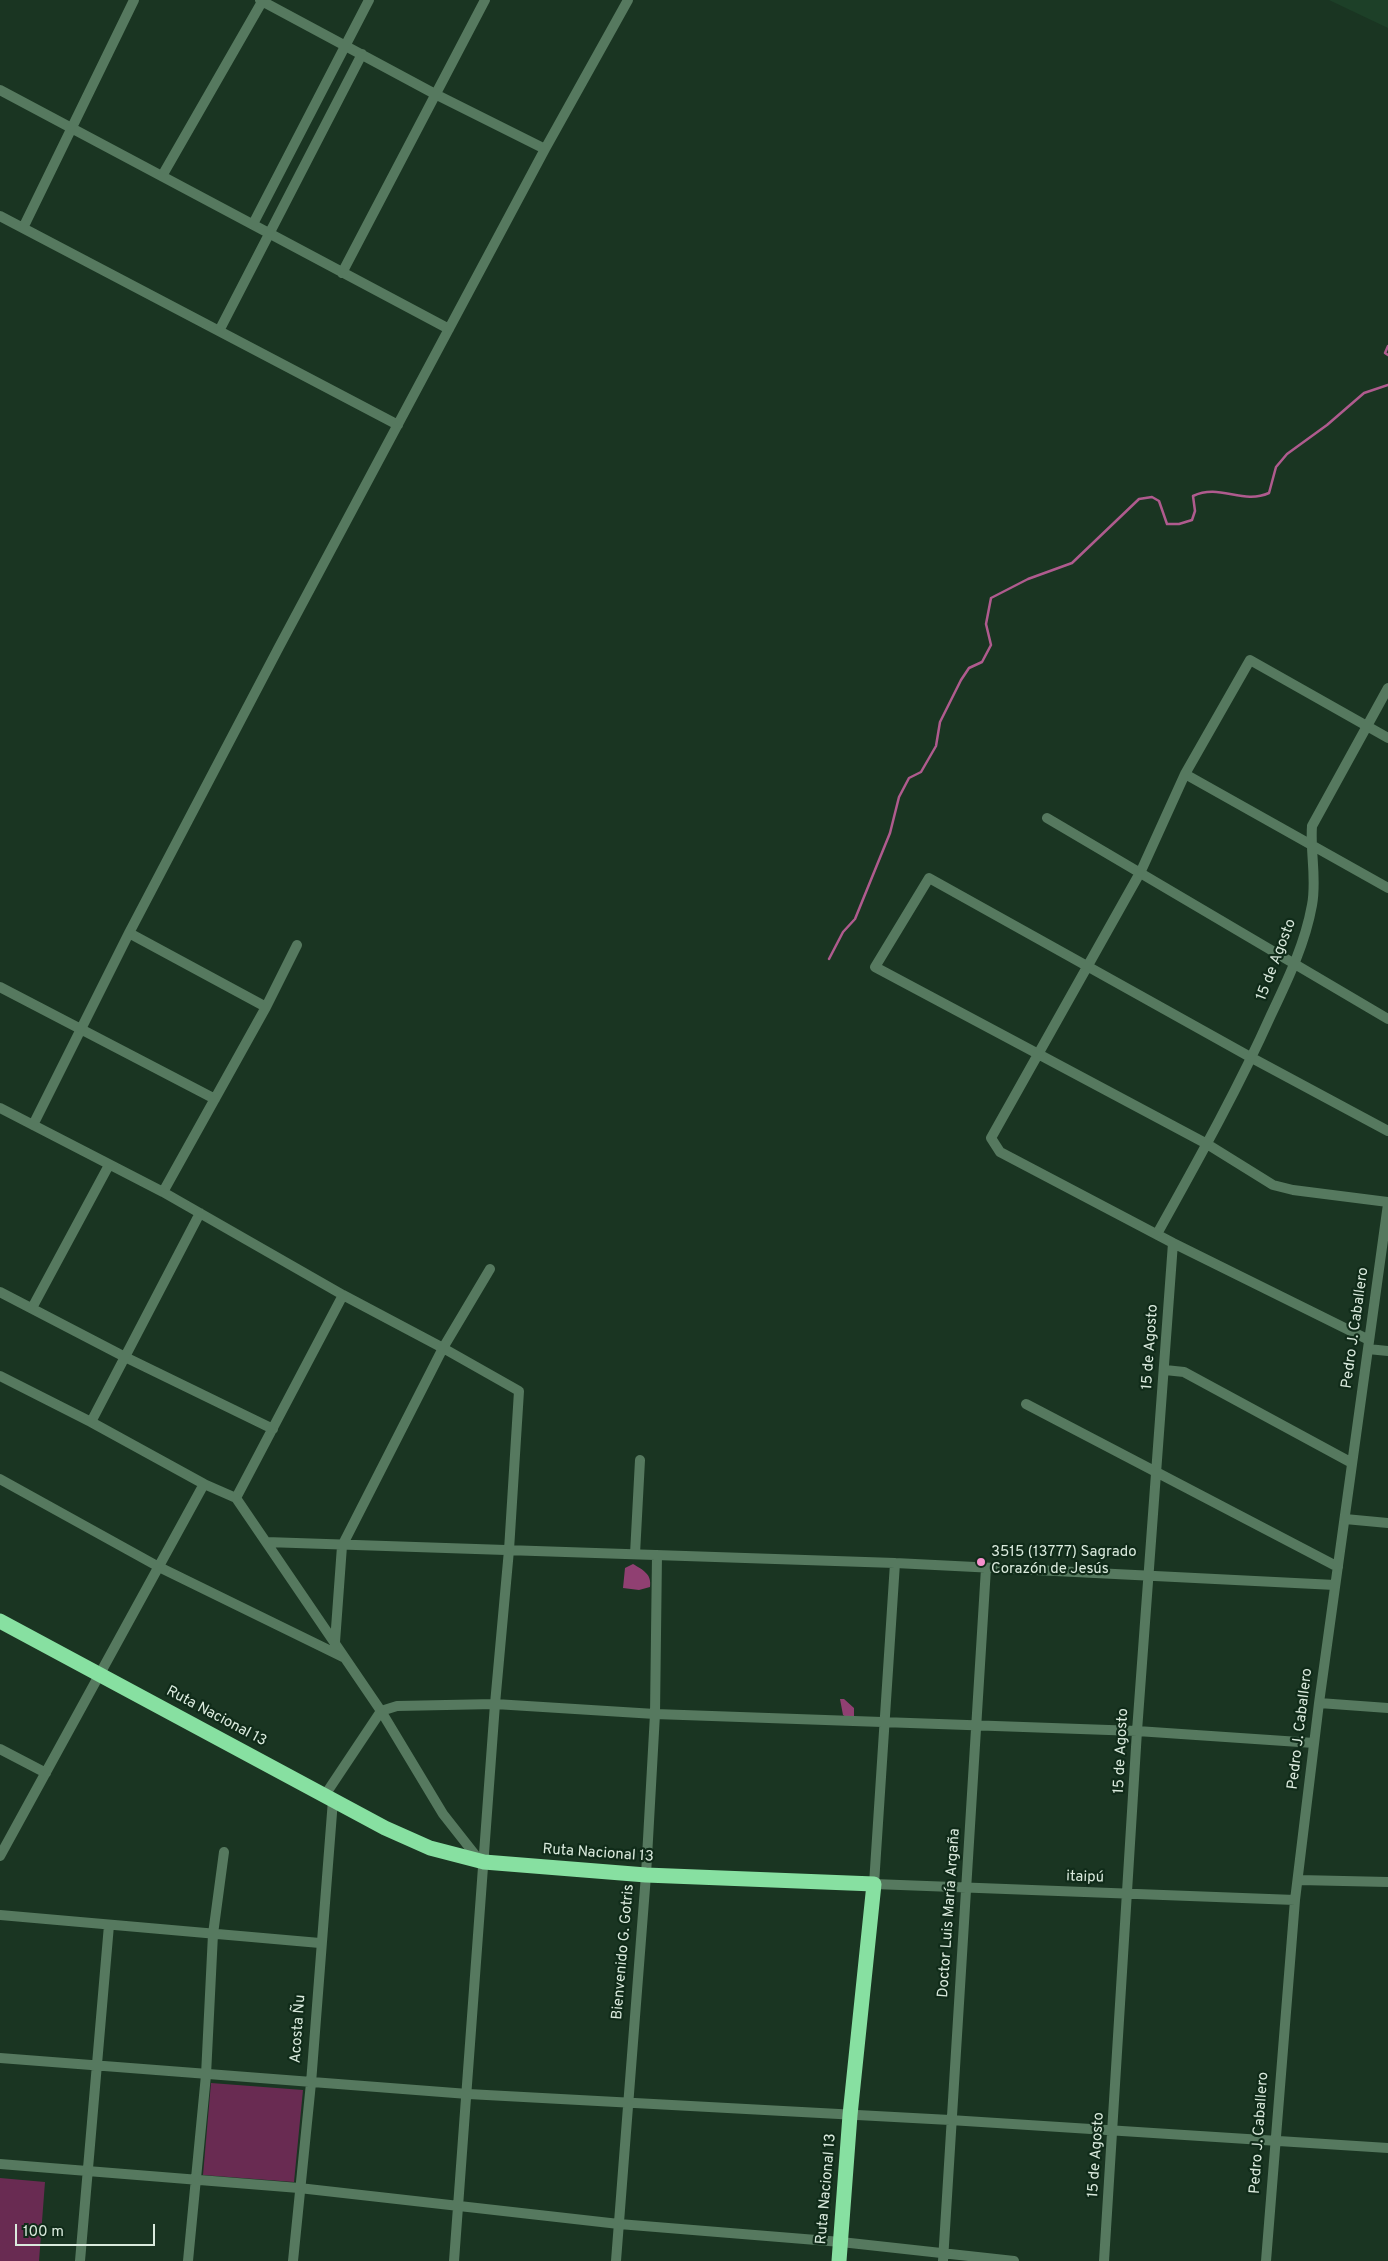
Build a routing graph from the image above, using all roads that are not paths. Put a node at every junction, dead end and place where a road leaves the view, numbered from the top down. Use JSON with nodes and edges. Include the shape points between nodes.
{"nodes":[{"id":1,"x":134,"y":0,"type":"edge"},
{"id":2,"x":261,"y":0,"type":"edge"},
{"id":3,"x":370,"y":0,"type":"edge"},
{"id":4,"x":485,"y":0,"type":"edge"},
{"id":5,"x":623,"y":2,"type":"edge"},
{"id":6,"x":346,"y":44,"type":"junction"},
{"id":7,"x":362,"y":54,"type":"junction"},
{"id":8,"x":0,"y":90,"type":"edge"},
{"id":9,"x":435,"y":94,"type":"junction"},
{"id":10,"x":72,"y":128,"type":"junction"},
{"id":11,"x":545,"y":149,"type":"junction"},
{"id":12,"x":162,"y":176,"type":"junction"},
{"id":13,"x":0,"y":216,"type":"edge"},
{"id":14,"x":253,"y":224,"type":"junction"},
{"id":15,"x":23,"y":228,"type":"junction"},
{"id":16,"x":269,"y":235,"type":"junction"},
{"id":17,"x":342,"y":273,"type":"junction"},
{"id":18,"x":449,"y":329,"type":"junction"},
{"id":19,"x":219,"y":331,"type":"junction"},
{"id":20,"x":398,"y":425,"type":"junction"},
{"id":21,"x":1388,"y":688,"type":"edge"},
{"id":22,"x":1367,"y":727,"type":"junction"},
{"id":23,"x":1388,"y":738,"type":"edge"},
{"id":24,"x":1185,"y":774,"type":"junction"},
{"id":25,"x":1047,"y":818,"type":"dead end"},
{"id":26,"x":1310,"y":845,"type":"junction"},
{"id":27,"x":1140,"y":871,"type":"junction"},
{"id":28,"x":1388,"y":888,"type":"edge"},
{"id":29,"x":129,"y":933,"type":"junction"},
{"id":30,"x":297,"y":945,"type":"dead end"},
{"id":31,"x":1294,"y":965,"type":"junction"},
{"id":32,"x":1087,"y":967,"type":"junction"},
{"id":33,"x":0,"y":987,"type":"edge"},
{"id":34,"x":266,"y":1008,"type":"junction"},
{"id":35,"x":1388,"y":1019,"type":"edge"},
{"id":36,"x":82,"y":1030,"type":"junction"},
{"id":37,"x":1038,"y":1054,"type":"junction"},
{"id":38,"x":1252,"y":1058,"type":"junction"},
{"id":39,"x":215,"y":1099,"type":"junction"},
{"id":40,"x":0,"y":1108,"type":"edge"},
{"id":41,"x":33,"y":1125,"type":"junction"},
{"id":42,"x":1388,"y":1130,"type":"edge"},
{"id":43,"x":1207,"y":1144,"type":"junction"},
{"id":44,"x":109,"y":1165,"type":"junction"},
{"id":45,"x":163,"y":1192,"type":"junction"},
{"id":46,"x":1388,"y":1203,"type":"edge"},
{"id":47,"x":200,"y":1213,"type":"junction"},
{"id":48,"x":1157,"y":1234,"type":"junction"},
{"id":49,"x":1174,"y":1243,"type":"junction"},
{"id":50,"x":490,"y":1269,"type":"dead end"},
{"id":51,"x":0,"y":1292,"type":"edge"},
{"id":52,"x":344,"y":1296,"type":"junction"},
{"id":53,"x":32,"y":1308,"type":"junction"},
{"id":54,"x":1369,"y":1345,"type":"junction"},
{"id":55,"x":443,"y":1348,"type":"junction"},
{"id":56,"x":1388,"y":1351,"type":"edge"},
{"id":57,"x":125,"y":1357,"type":"junction"},
{"id":58,"x":1165,"y":1370,"type":"junction"},
{"id":59,"x":1,"y":1380,"type":"edge"},
{"id":60,"x":1026,"y":1404,"type":"dead end"},
{"id":61,"x":91,"y":1422,"type":"junction"},
{"id":62,"x":273,"y":1429,"type":"junction"},
{"id":63,"x":640,"y":1460,"type":"dead end"},
{"id":64,"x":1352,"y":1463,"type":"junction"},
{"id":65,"x":1157,"y":1473,"type":"junction"},
{"id":66,"x":0,"y":1479,"type":"edge"},
{"id":67,"x":204,"y":1484,"type":"junction"},
{"id":68,"x":236,"y":1498,"type":"junction"},
{"id":69,"x":1344,"y":1519,"type":"junction"},
{"id":70,"x":1388,"y":1523,"type":"edge"},
{"id":71,"x":266,"y":1542,"type":"junction"},
{"id":72,"x":342,"y":1546,"type":"junction"},
{"id":73,"x":509,"y":1550,"type":"junction"},
{"id":74,"x":635,"y":1554,"type":"junction"},
{"id":75,"x":657,"y":1555,"type":"junction"},
{"id":76,"x":895,"y":1563,"type":"junction"},
{"id":77,"x":159,"y":1567,"type":"junction"},
{"id":78,"x":1338,"y":1567,"type":"junction"},
{"id":79,"x":986,"y":1568,"type":"junction"},
{"id":80,"x":1150,"y":1576,"type":"junction"},
{"id":81,"x":1335,"y":1585,"type":"junction"},
{"id":82,"x":0,"y":1621,"type":"edge"},
{"id":83,"x":335,"y":1642,"type":"junction"},
{"id":84,"x":346,"y":1658,"type":"junction"},
{"id":85,"x":99,"y":1675,"type":"junction"},
{"id":86,"x":1319,"y":1702,"type":"junction"},
{"id":87,"x":495,"y":1704,"type":"junction"},
{"id":88,"x":1388,"y":1708,"type":"edge"},
{"id":89,"x":381,"y":1711,"type":"junction"},
{"id":90,"x":655,"y":1714,"type":"junction"},
{"id":91,"x":884,"y":1721,"type":"junction"},
{"id":92,"x":977,"y":1724,"type":"junction"},
{"id":93,"x":1137,"y":1731,"type":"junction"},
{"id":94,"x":1314,"y":1743,"type":"junction"},
{"id":95,"x":0,"y":1749,"type":"edge"},
{"id":96,"x":46,"y":1773,"type":"junction"},
{"id":97,"x":329,"y":1797,"type":"junction"},
{"id":98,"x":224,"y":1852,"type":"dead end"},
{"id":99,"x":0,"y":1856,"type":"edge"},
{"id":100,"x":483,"y":1862,"type":"junction"},
{"id":101,"x":646,"y":1875,"type":"junction"},
{"id":102,"x":1299,"y":1880,"type":"junction"},
{"id":103,"x":1388,"y":1882,"type":"edge"},
{"id":104,"x":874,"y":1884,"type":"junction"},
{"id":105,"x":967,"y":1890,"type":"junction"},
{"id":106,"x":1129,"y":1894,"type":"junction"},
{"id":107,"x":1295,"y":1900,"type":"junction"},
{"id":108,"x":0,"y":1915,"type":"edge"},
{"id":109,"x":110,"y":1925,"type":"junction"},
{"id":110,"x":213,"y":1934,"type":"junction"},
{"id":111,"x":320,"y":1942,"type":"junction"},
{"id":112,"x":0,"y":2058,"type":"edge"},
{"id":113,"x":96,"y":2066,"type":"junction"},
{"id":114,"x":206,"y":2075,"type":"junction"},
{"id":115,"x":311,"y":2083,"type":"junction"},
{"id":116,"x":468,"y":2094,"type":"junction"},
{"id":117,"x":627,"y":2103,"type":"junction"},
{"id":118,"x":850,"y":2115,"type":"junction"},
{"id":119,"x":950,"y":2120,"type":"junction"},
{"id":120,"x":1114,"y":2130,"type":"junction"},
{"id":121,"x":1274,"y":2141,"type":"junction"},
{"id":122,"x":1388,"y":2148,"type":"edge"},
{"id":123,"x":0,"y":2164,"type":"edge"},
{"id":124,"x":87,"y":2171,"type":"junction"},
{"id":125,"x":196,"y":2180,"type":"junction"},
{"id":126,"x":299,"y":2188,"type":"junction"},
{"id":127,"x":459,"y":2205,"type":"junction"},
{"id":128,"x":619,"y":2224,"type":"junction"},
{"id":129,"x":841,"y":2242,"type":"junction"},
{"id":130,"x":943,"y":2257,"type":"edge"},
{"id":131,"x":80,"y":2261,"type":"edge"},
{"id":132,"x":188,"y":2261,"type":"edge"},
{"id":133,"x":293,"y":2261,"type":"edge"},
{"id":134,"x":454,"y":2261,"type":"edge"},
{"id":135,"x":616,"y":2261,"type":"edge"},
{"id":136,"x":839,"y":2261,"type":"edge"},
{"id":137,"x":1014,"y":2261,"type":"edge"},
{"id":138,"x":1104,"y":2261,"type":"edge"},
{"id":139,"x":1266,"y":2261,"type":"edge"}],
"edges":[{"from":1,"to":10,"type":"street"},
{"from":2,"to":6,"type":"street"},
{"from":2,"to":12,"type":"street"},
{"from":3,"to":6,"type":"street"},
{"from":4,"to":9,"type":"street"},
{"from":5,"to":11,"type":"street"},
{"from":6,"to":7,"type":"street"},
{"from":6,"to":14,"type":"street"},
{"from":7,"to":9,"type":"street"},
{"from":7,"to":16,"type":"street"},
{"from":8,"to":10,"type":"street"},
{"from":9,"to":11,"type":"street"},
{"from":9,"to":17,"type":"street"},
{"from":10,"to":12,"type":"street"},
{"from":10,"to":15,"type":"street"},
{"from":11,"to":18,"type":"street"},
{"from":12,"to":14,"type":"street"},
{"from":13,"to":15,"type":"street"},
{"from":14,"to":16,"type":"street"},
{"from":15,"to":19,"type":"street"},
{"from":16,"to":17,"type":"street"},
{"from":16,"to":19,"type":"street"},
{"from":17,"to":18,"type":"street"},
{"from":18,"to":20,"type":"street"},
{"from":19,"to":20,"type":"street"},
{"from":20,"to":29,"type":"street"},
{"from":21,"to":22,"type":"street","name":"15 de Agosto"},
{"from":22,"to":23,"type":"street"},
{"from":22,"to":24,"type":"street","via":[[1250,660]]},
{"from":22,"to":26,"type":"street","name":"15 de Agosto","via":[[1312,826]]},
{"from":24,"to":26,"type":"street"},
{"from":24,"to":27,"type":"street"},
{"from":25,"to":27,"type":"street"},
{"from":26,"to":28,"type":"street"},
{"from":26,"to":31,"type":"street","name":"15 de Agosto","via":[[1313,902],[1307,931]]},
{"from":27,"to":31,"type":"street"},
{"from":27,"to":32,"type":"street"},
{"from":29,"to":34,"type":"street"},
{"from":29,"to":36,"type":"street"},
{"from":30,"to":34,"type":"street"},
{"from":31,"to":35,"type":"street"},
{"from":31,"to":38,"type":"street","name":"15 de Agosto"},
{"from":32,"to":37,"type":"street"},
{"from":32,"to":37,"type":"street","via":[[929,878],[875,966]]},
{"from":32,"to":38,"type":"street"},
{"from":33,"to":36,"type":"street"},
{"from":34,"to":39,"type":"street"},
{"from":36,"to":39,"type":"street"},
{"from":36,"to":41,"type":"street"},
{"from":37,"to":43,"type":"street"},
{"from":37,"to":48,"type":"street","via":[[991,1138],[1000,1152]]},
{"from":38,"to":42,"type":"street"},
{"from":38,"to":43,"type":"street","name":"15 de Agosto"},
{"from":39,"to":45,"type":"street"},
{"from":40,"to":41,"type":"street"},
{"from":41,"to":44,"type":"street"},
{"from":43,"to":46,"type":"street","via":[[1273,1185]]},
{"from":43,"to":48,"type":"street","name":"15 de Agosto"},
{"from":44,"to":45,"type":"street"},
{"from":44,"to":53,"type":"street"},
{"from":45,"to":47,"type":"street"},
{"from":46,"to":54,"type":"street","name":"Pedro J. Caballero"},
{"from":47,"to":52,"type":"street"},
{"from":47,"to":57,"type":"street"},
{"from":48,"to":49,"type":"street"},
{"from":49,"to":54,"type":"street"},
{"from":49,"to":58,"type":"street","name":"15 de Agosto"},
{"from":50,"to":55,"type":"street"},
{"from":51,"to":53,"type":"street"},
{"from":52,"to":55,"type":"street"},
{"from":52,"to":62,"type":"street"},
{"from":53,"to":57,"type":"street"},
{"from":54,"to":56,"type":"street"},
{"from":54,"to":64,"type":"street","name":"Pedro J. Caballero"},
{"from":55,"to":72,"type":"street"},
{"from":55,"to":73,"type":"street","via":[[519,1391]]},
{"from":57,"to":61,"type":"street"},
{"from":57,"to":62,"type":"street"},
{"from":58,"to":64,"type":"street","via":[[1184,1372]]},
{"from":58,"to":65,"type":"street","name":"15 de Agosto"},
{"from":59,"to":61,"type":"street"},
{"from":60,"to":65,"type":"street"},
{"from":61,"to":67,"type":"street"},
{"from":62,"to":68,"type":"street"},
{"from":63,"to":74,"type":"street"},
{"from":64,"to":69,"type":"street","name":"Pedro J. Caballero"},
{"from":65,"to":78,"type":"street"},
{"from":65,"to":80,"type":"street","name":"15 de Agosto"},
{"from":66,"to":77,"type":"street"},
{"from":67,"to":68,"type":"street"},
{"from":67,"to":77,"type":"street"},
{"from":68,"to":71,"type":"street"},
{"from":69,"to":70,"type":"street"},
{"from":69,"to":78,"type":"street","name":"Pedro J. Caballero"},
{"from":71,"to":72,"type":"street"},
{"from":71,"to":83,"type":"street"},
{"from":72,"to":73,"type":"street"},
{"from":72,"to":83,"type":"street"},
{"from":73,"to":74,"type":"street"},
{"from":73,"to":87,"type":"street"},
{"from":74,"to":75,"type":"street"},
{"from":75,"to":76,"type":"street"},
{"from":75,"to":90,"type":"street","name":"Bienvenido G. Gotris"},
{"from":76,"to":79,"type":"street"},
{"from":76,"to":91,"type":"street"},
{"from":77,"to":84,"type":"street"},
{"from":77,"to":85,"type":"street"},
{"from":78,"to":81,"type":"street","name":"Pedro J. Caballero"},
{"from":79,"to":80,"type":"street"},
{"from":79,"to":92,"type":"street","name":"Doctor Luis María Argaña"},
{"from":80,"to":81,"type":"street"},
{"from":80,"to":93,"type":"street","name":"15 de Agosto"},
{"from":81,"to":86,"type":"street","name":"Pedro J. Caballero"},
{"from":82,"to":85,"type":"highway","name":"Ruta Nacional 13"},
{"from":83,"to":84,"type":"street"},
{"from":84,"to":89,"type":"street"},
{"from":85,"to":96,"type":"street"},
{"from":85,"to":97,"type":"highway","name":"Ruta Nacional 13"},
{"from":86,"to":88,"type":"street"},
{"from":86,"to":94,"type":"street","name":"Pedro J. Caballero"},
{"from":87,"to":89,"type":"street","via":[[397,1706]]},
{"from":87,"to":90,"type":"street"},
{"from":87,"to":100,"type":"street"},
{"from":89,"to":97,"type":"street","name":"Acosta Ñu"},
{"from":89,"to":100,"type":"street","via":[[443,1814]]},
{"from":90,"to":91,"type":"street"},
{"from":90,"to":101,"type":"street","name":"Bienvenido G. Gotris"},
{"from":91,"to":92,"type":"street"},
{"from":91,"to":104,"type":"street"},
{"from":92,"to":93,"type":"street"},
{"from":92,"to":105,"type":"street","name":"Doctor Luis María Argaña"},
{"from":93,"to":94,"type":"street"},
{"from":93,"to":106,"type":"street","name":"15 de Agosto"},
{"from":94,"to":102,"type":"street","name":"Pedro J. Caballero"},
{"from":95,"to":96,"type":"street"},
{"from":96,"to":99,"type":"street"},
{"from":97,"to":100,"type":"highway","name":"Ruta Nacional 13","via":[[430,1848]]},
{"from":97,"to":111,"type":"street","name":"Acosta Ñu"},
{"from":98,"to":110,"type":"street"},
{"from":100,"to":101,"type":"highway","name":"Ruta Nacional 13"},
{"from":100,"to":116,"type":"street"},
{"from":101,"to":104,"type":"highway","name":"Ruta Nacional 13"},
{"from":101,"to":117,"type":"street","name":"Bienvenido G. Gotris"},
{"from":102,"to":103,"type":"street"},
{"from":102,"to":107,"type":"street","name":"Pedro J. Caballero"},
{"from":104,"to":105,"type":"street","name":"itaipú"},
{"from":104,"to":118,"type":"highway","name":"Ruta Nacional 13"},
{"from":105,"to":106,"type":"street","name":"itaipú"},
{"from":105,"to":119,"type":"street","name":"Doctor Luis María Argaña"},
{"from":106,"to":107,"type":"street","name":"itaipú"},
{"from":106,"to":120,"type":"street","name":"15 de Agosto"},
{"from":107,"to":121,"type":"street","name":"Pedro J. Caballero"},
{"from":108,"to":109,"type":"street"},
{"from":109,"to":110,"type":"street"},
{"from":109,"to":113,"type":"street"},
{"from":110,"to":111,"type":"street"},
{"from":110,"to":114,"type":"street"},
{"from":111,"to":115,"type":"street","name":"Acosta Ñu"},
{"from":112,"to":113,"type":"street"},
{"from":113,"to":114,"type":"street"},
{"from":113,"to":124,"type":"street"},
{"from":114,"to":115,"type":"street"},
{"from":114,"to":125,"type":"street"},
{"from":115,"to":116,"type":"street"},
{"from":115,"to":126,"type":"street","name":"Acosta Ñu"},
{"from":116,"to":117,"type":"street"},
{"from":116,"to":127,"type":"street"},
{"from":117,"to":118,"type":"street"},
{"from":117,"to":128,"type":"street","name":"Bienvenido G. Gotris"},
{"from":118,"to":119,"type":"street"},
{"from":118,"to":129,"type":"highway","name":"Ruta Nacional 13"},
{"from":119,"to":120,"type":"street"},
{"from":119,"to":130,"type":"street","name":"Doctor Luis María Argaña"},
{"from":120,"to":121,"type":"street"},
{"from":120,"to":138,"type":"street","name":"15 de Agosto"},
{"from":121,"to":122,"type":"street"},
{"from":121,"to":139,"type":"street","name":"Pedro J. Caballero"},
{"from":123,"to":124,"type":"street"},
{"from":124,"to":125,"type":"street"},
{"from":124,"to":131,"type":"street"},
{"from":125,"to":126,"type":"street"},
{"from":125,"to":132,"type":"street"},
{"from":126,"to":127,"type":"street"},
{"from":126,"to":133,"type":"street","name":"Acosta Ñu"},
{"from":127,"to":128,"type":"street"},
{"from":127,"to":134,"type":"street"},
{"from":128,"to":129,"type":"street"},
{"from":128,"to":135,"type":"street","name":"Bienvenido G. Gotris"},
{"from":129,"to":130,"type":"street"},
{"from":129,"to":136,"type":"highway","name":"Ruta Nacional 13"},
{"from":130,"to":137,"type":"street"}]}
